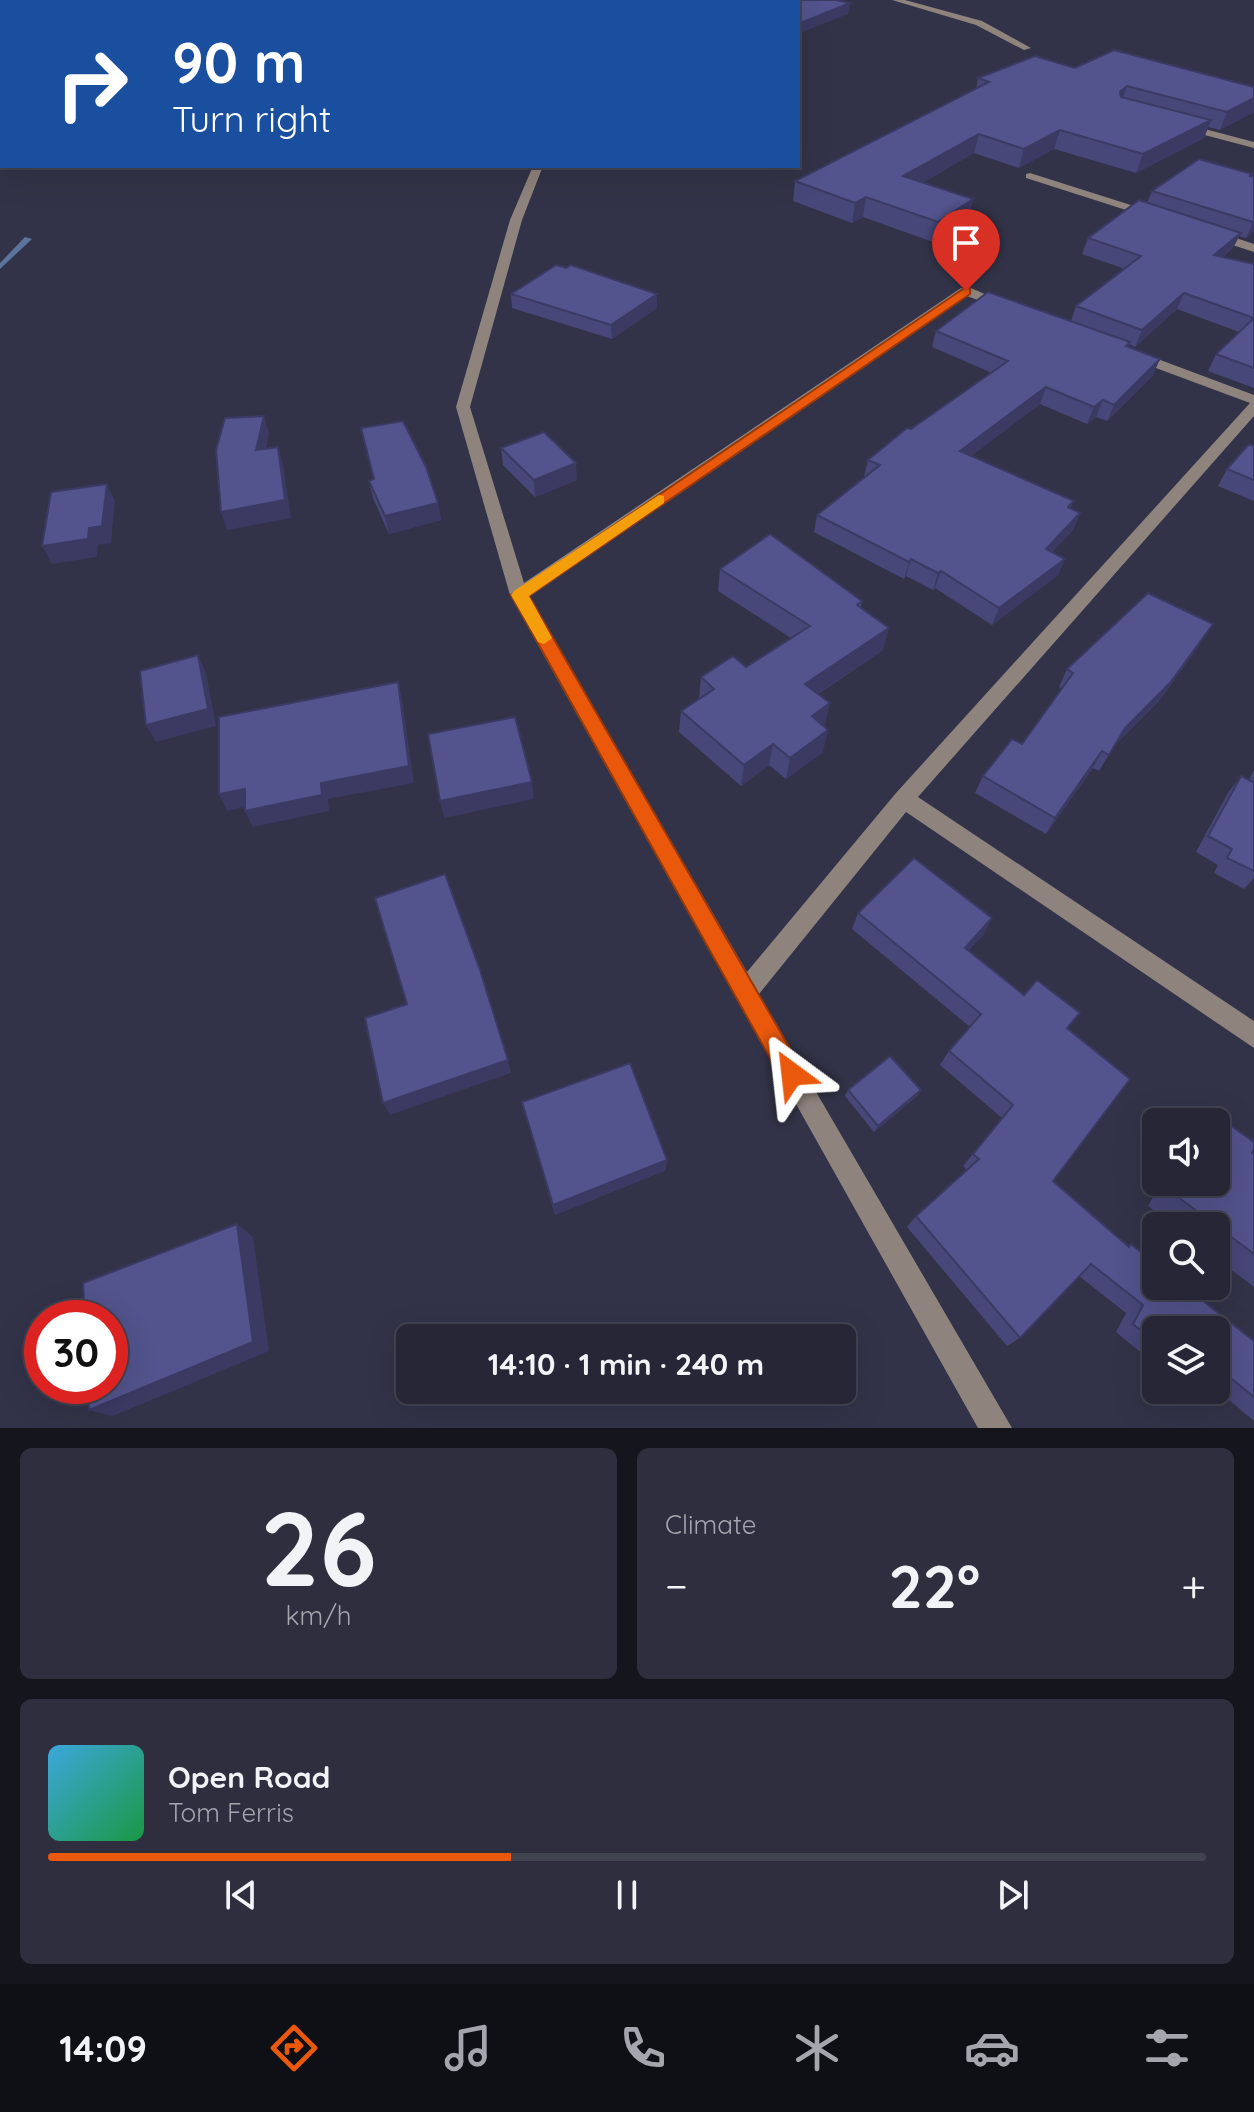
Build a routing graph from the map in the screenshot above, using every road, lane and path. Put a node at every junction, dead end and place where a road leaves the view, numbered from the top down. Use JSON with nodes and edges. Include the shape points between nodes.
{"nodes":[{"id":1,"x":896,"y":0,"type":"edge"},
{"id":2,"x":1027,"y":48,"type":"dead end"},
{"id":3,"x":1165,"y":122,"type":"edge"},
{"id":4,"x":1254,"y":145,"type":"edge"},
{"id":5,"x":537,"y":168,"type":"edge"},
{"id":6,"x":1030,"y":176,"type":"dead end"},
{"id":7,"x":1164,"y":219,"type":"edge"},
{"id":8,"x":1194,"y":229,"type":"edge"},
{"id":9,"x":1254,"y":248,"type":"edge"},
{"id":10,"x":1023,"y":313,"type":"edge"},
{"id":11,"x":1124,"y":351,"type":"edge"},
{"id":12,"x":1254,"y":400,"type":"edge"},
{"id":13,"x":1254,"y":407,"type":"edge"},
{"id":14,"x":519,"y":595,"type":"junction"},
{"id":15,"x":904,"y":799,"type":"junction"},
{"id":16,"x":745,"y":993,"type":"junction"},
{"id":17,"x":1254,"y":1036,"type":"edge"},
{"id":18,"x":996,"y":1428,"type":"edge"}],
"edges":[{"from":1,"to":2,"type":"street","via":[[979,23]]},
{"from":3,"to":4,"type":"street"},
{"from":5,"to":14,"type":"street","via":[[516,220],[463,407]]},
{"from":6,"to":7,"type":"street"},
{"from":8,"to":9,"type":"street"},
{"from":10,"to":14,"type":"street","via":[[966,291]]},
{"from":11,"to":12,"type":"street"},
{"from":13,"to":15,"type":"street"},
{"from":14,"to":16,"type":"street"},
{"from":15,"to":16,"type":"street"},
{"from":15,"to":17,"type":"street"},
{"from":16,"to":18,"type":"street"}]}
